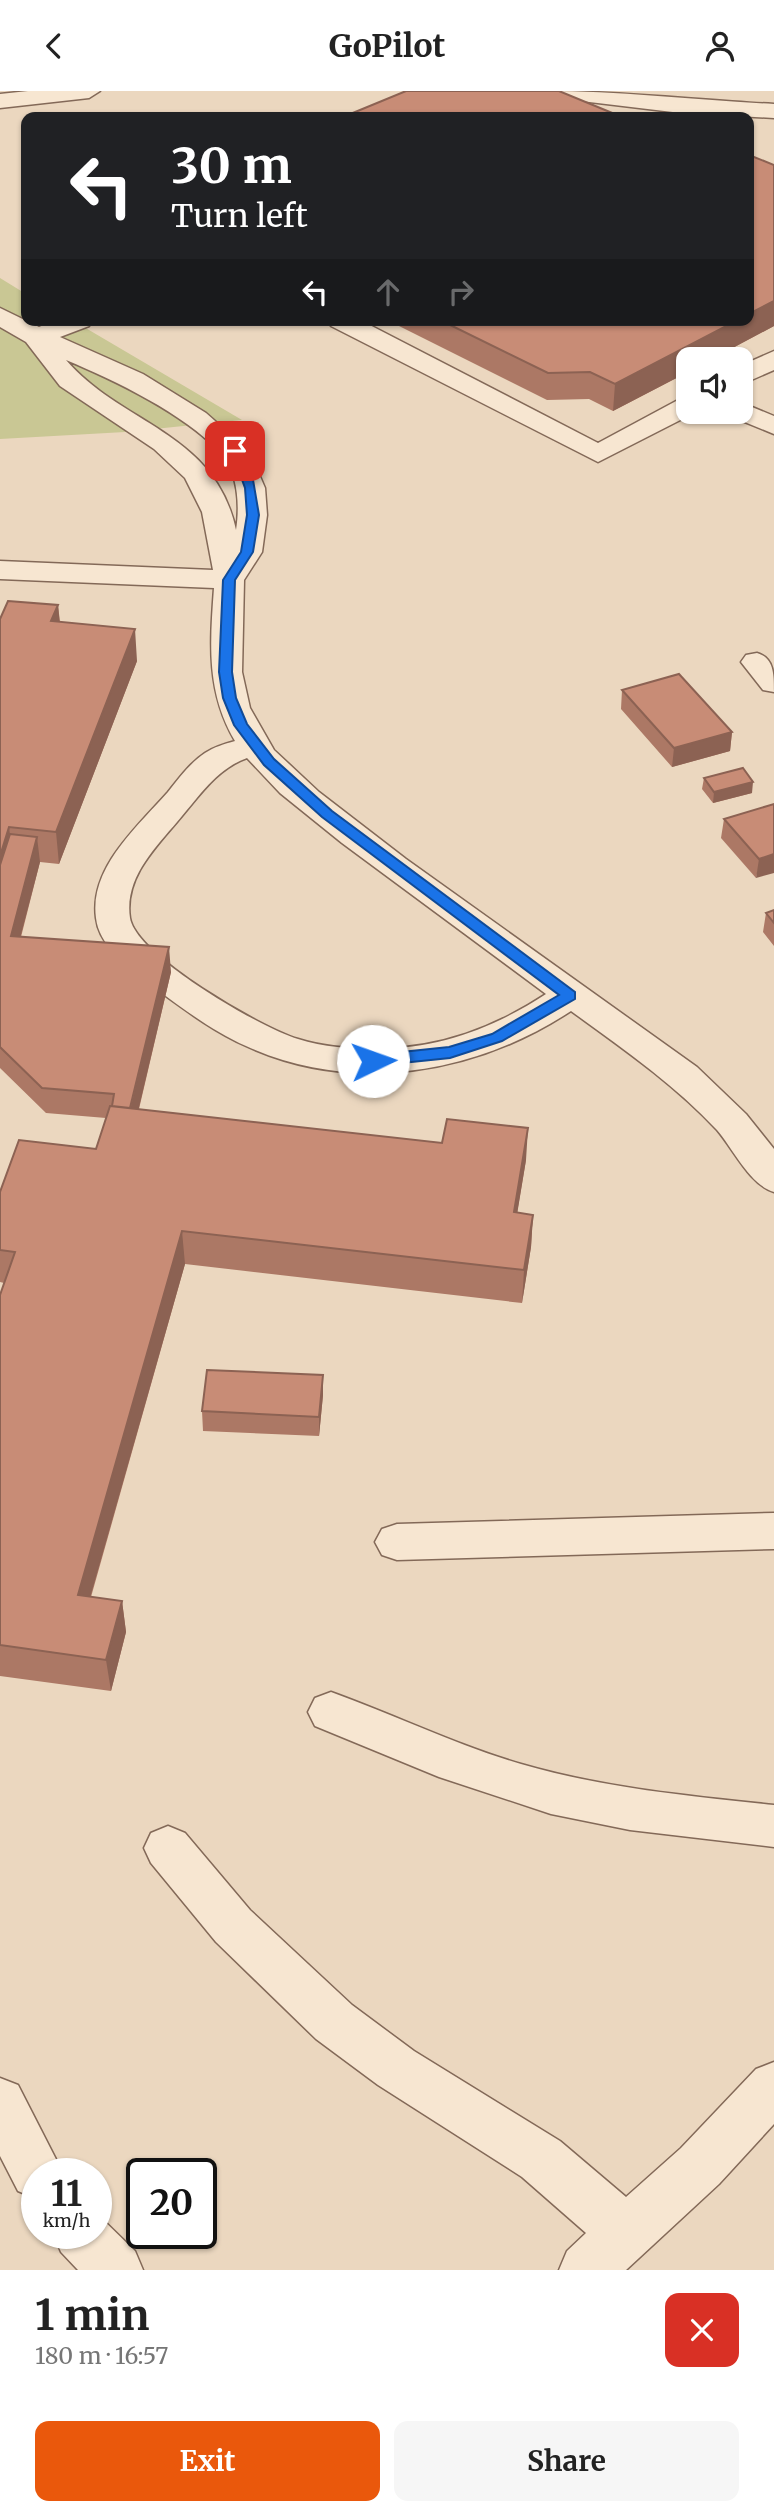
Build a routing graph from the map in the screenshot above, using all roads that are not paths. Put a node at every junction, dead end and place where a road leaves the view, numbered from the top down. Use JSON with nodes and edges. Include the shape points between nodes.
{"nodes":[{"id":1,"x":89,"y":91,"type":"edge"},
{"id":2,"x":556,"y":91,"type":"edge"},
{"id":3,"x":0,"y":101,"type":"edge"},
{"id":4,"x":637,"y":109,"type":"edge"},
{"id":5,"x":774,"y":111,"type":"edge"},
{"id":6,"x":0,"y":316,"type":"edge"},
{"id":7,"x":65,"y":326,"type":"edge"},
{"id":8,"x":352,"y":326,"type":"edge"},
{"id":9,"x":37,"y":337,"type":"junction"},
{"id":10,"x":774,"y":359,"type":"edge"},
{"id":11,"x":753,"y":370,"type":"edge"},
{"id":12,"x":676,"y":412,"type":"edge"},
{"id":13,"x":753,"y":416,"type":"edge"},
{"id":14,"x":774,"y":426,"type":"edge"},
{"id":15,"x":0,"y":571,"type":"edge"},
{"id":16,"x":229,"y":580,"type":"junction"},
{"id":17,"x":254,"y":746,"type":"junction"},
{"id":18,"x":570,"y":995,"type":"junction"},
{"id":19,"x":774,"y":1178,"type":"edge"},
{"id":20,"x":774,"y":1531,"type":"edge"},
{"id":21,"x":397,"y":1542,"type":"dead end"},
{"id":22,"x":331,"y":1712,"type":"dead end"},
{"id":23,"x":774,"y":1826,"type":"edge"},
{"id":24,"x":168,"y":1847,"type":"dead end"},
{"id":25,"x":774,"y":2087,"type":"edge"},
{"id":26,"x":0,"y":2103,"type":"edge"},
{"id":27,"x":29,"y":2158,"type":"edge"},
{"id":28,"x":628,"y":2234,"type":"junction"},
{"id":29,"x":96,"y":2249,"type":"edge"},
{"id":30,"x":116,"y":2270,"type":"edge"},
{"id":31,"x":586,"y":2270,"type":"edge"}],
"edges":[{"from":1,"to":3,"type":"lane"},
{"from":2,"to":4,"type":"lane"},
{"from":4,"to":5,"type":"lane"},
{"from":6,"to":9,"type":"lane"},
{"from":7,"to":9,"type":"lane"},
{"from":8,"to":12,"type":"lane","via":[[598,454]]},
{"from":9,"to":16,"type":"lane","via":[[69,379],[170,450],[199,477],[215,509]]},
{"from":9,"to":16,"type":"lane","via":[[133,380],[235,451],[251,488],[253,515],[247,552]]},
{"from":10,"to":11,"type":"lane"},
{"from":13,"to":14,"type":"lane"},
{"from":15,"to":16,"type":"lane"},
{"from":16,"to":17,"type":"lane","via":[[229,698]]},
{"from":17,"to":18,"type":"lane","via":[[374,852]]},
{"from":17,"to":18,"type":"lane","via":[[232,752],[203,772],[134,852],[112,898],[113,920],[122,941],[163,976],[262,1039],[348,1061],[450,1052],[497,1038]]},
{"from":18,"to":19,"type":"lane","via":[[691,1083],[725,1114]]},
{"from":20,"to":21,"type":"lane"},
{"from":22,"to":23,"type":"lane","via":[[433,1755],[582,1801]]},
{"from":24,"to":28,"type":"lane","via":[[233,1926],[334,2022],[541,2159]]},
{"from":25,"to":28,"type":"lane"},
{"from":26,"to":27,"type":"lane"},
{"from":28,"to":31,"type":"lane"},
{"from":29,"to":30,"type":"lane"}]}
